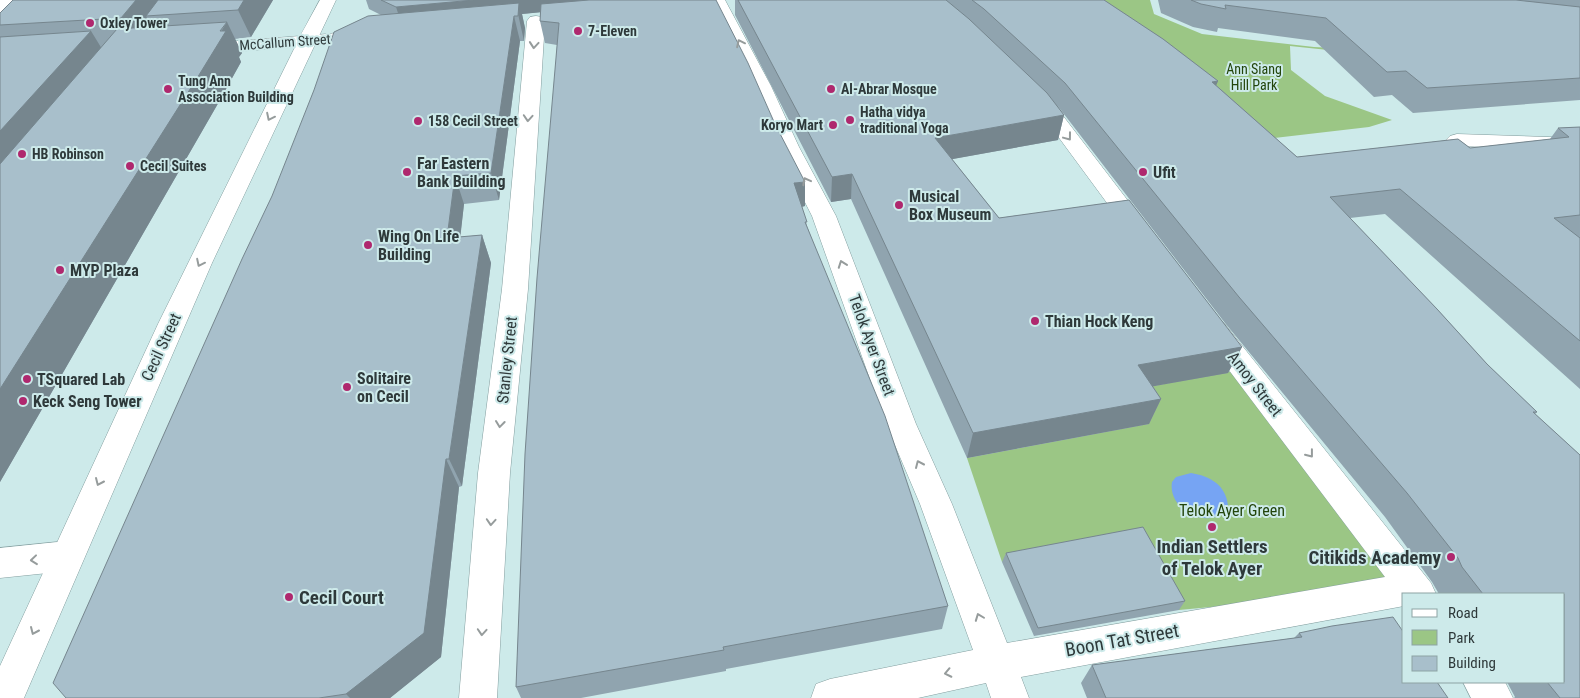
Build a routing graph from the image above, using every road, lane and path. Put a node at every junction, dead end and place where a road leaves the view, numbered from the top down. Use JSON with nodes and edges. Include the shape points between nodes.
{"nodes":[{"id":1,"x":9,"y":0,"type":"edge"},
{"id":2,"x":328,"y":0,"type":"edge"},
{"id":3,"x":716,"y":1,"type":"edge"},
{"id":4,"x":0,"y":8,"type":"edge"},
{"id":5,"x":555,"y":19,"type":"edge"},
{"id":6,"x":536,"y":21,"type":"junction"},
{"id":7,"x":517,"y":22,"type":"edge"},
{"id":8,"x":389,"y":34,"type":"edge"},
{"id":9,"x":306,"y":41,"type":"junction"},
{"id":10,"x":181,"y":50,"type":"edge"},
{"id":11,"x":1022,"y":85,"type":"edge"},
{"id":12,"x":1458,"y":140,"type":"edge"},
{"id":13,"x":1580,"y":144,"type":"edge"},
{"id":14,"x":1153,"y":248,"type":"edge"},
{"id":15,"x":1199,"y":311,"type":"edge"},
{"id":16,"x":67,"y":556,"type":"junction"},
{"id":17,"x":0,"y":564,"type":"edge"},
{"id":18,"x":1417,"y":591,"type":"edge"},
{"id":19,"x":1402,"y":594,"type":"edge"},
{"id":20,"x":996,"y":663,"type":"junction"},
{"id":21,"x":1483,"y":683,"type":"edge"},
{"id":22,"x":4,"y":698,"type":"edge"},
{"id":23,"x":478,"y":698,"type":"edge"},
{"id":24,"x":830,"y":698,"type":"edge"},
{"id":25,"x":1010,"y":698,"type":"edge"},
{"id":26,"x":1494,"y":698,"type":"edge"}],
"edges":[{"from":1,"to":4,"type":"main road"},
{"from":2,"to":9,"type":"main road","name":"Cecil Street"},
{"from":20,"to":3,"type":"main road","name":"Telok Ayer Street","one_way":true,"via":[[936,504],[901,424],[824,216]]},
{"from":5,"to":6,"type":"main road"},
{"from":6,"to":7,"type":"main road"},
{"from":6,"to":23,"type":"main road","name":"Stanley Street","one_way":true,"via":[[515,289],[494,473]]},
{"from":8,"to":9,"type":"main road","name":"McCallum Street"},
{"from":9,"to":10,"type":"main road","name":"McCallum Street"},
{"from":9,"to":16,"type":"main road","name":"Cecil Street","one_way":true,"via":[[177,312]]},
{"from":11,"to":14,"type":"main road","one_way":true,"via":[[1050,112]]},
{"from":12,"to":13,"type":"main road"},
{"from":15,"to":18,"type":"main road","name":"Amoy Street","one_way":true},
{"from":16,"to":17,"type":"main road","one_way":true},
{"from":16,"to":22,"type":"main road","name":"Cecil Street","one_way":true},
{"from":19,"to":20,"type":"main road","name":"Boon Tat Street"},
{"from":20,"to":24,"type":"main road","name":"Boon Tat Street","one_way":true},
{"from":20,"to":25,"type":"main road","name":"Telok Ayer Street"},
{"from":21,"to":26,"type":"main road"}]}
